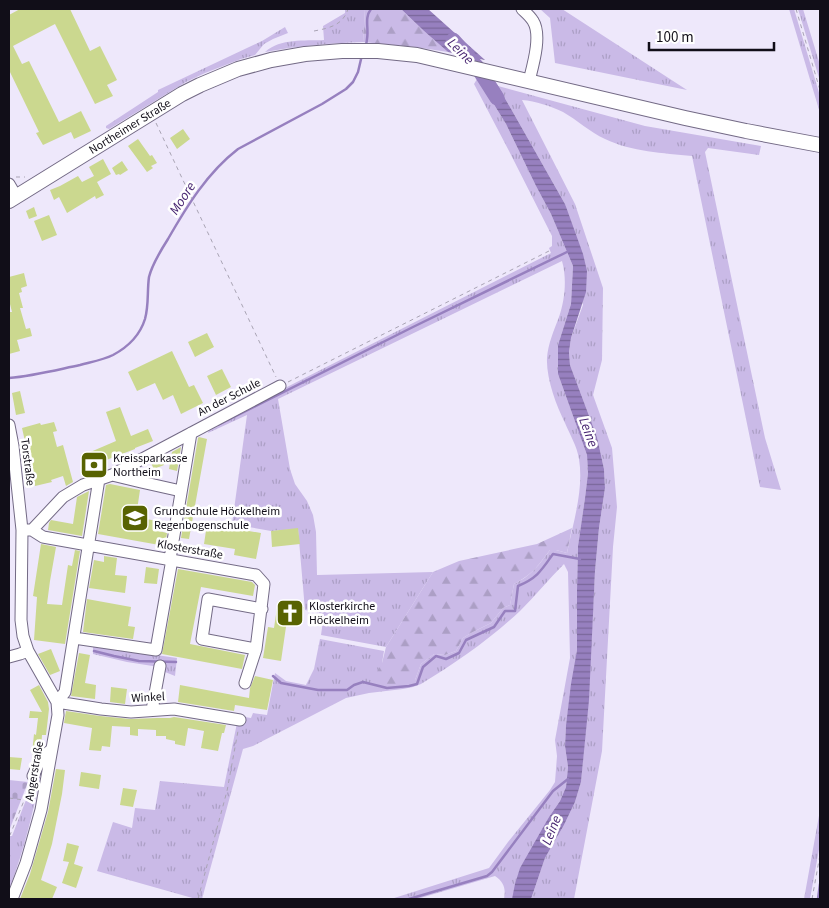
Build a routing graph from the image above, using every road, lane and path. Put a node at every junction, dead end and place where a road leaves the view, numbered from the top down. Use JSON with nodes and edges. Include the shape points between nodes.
{"nodes":[{"id":1,"x":348,"y":9,"type":"edge"},
{"id":2,"x":522,"y":9,"type":"edge"},
{"id":3,"x":796,"y":9,"type":"edge"},
{"id":4,"x":314,"y":31,"type":"dead end"},
{"id":5,"x":529,"y":81,"type":"junction"},
{"id":6,"x":820,"y":90,"type":"edge"},
{"id":7,"x":154,"y":120,"type":"dead end"},
{"id":8,"x":820,"y":145,"type":"edge"},
{"id":9,"x":9,"y":184,"type":"edge"},
{"id":10,"x":12,"y":199,"type":"edge"},
{"id":11,"x":549,"y":251,"type":"dead end"},
{"id":12,"x":280,"y":386,"type":"junction"},
{"id":13,"x":9,"y":425,"type":"edge"},
{"id":14,"x":190,"y":433,"type":"junction"},
{"id":15,"x":112,"y":475,"type":"junction"},
{"id":16,"x":100,"y":479,"type":"junction"},
{"id":17,"x":181,"y":491,"type":"junction"},
{"id":18,"x":27,"y":530,"type":"junction"},
{"id":19,"x":89,"y":545,"type":"junction"},
{"id":20,"x":170,"y":559,"type":"junction"},
{"id":21,"x":262,"y":609,"type":"junction"},
{"id":22,"x":74,"y":638,"type":"junction"},
{"id":23,"x":256,"y":649,"type":"junction"},
{"id":24,"x":28,"y":651,"type":"junction"},
{"id":25,"x":9,"y":657,"type":"edge"},
{"id":26,"x":160,"y":666,"type":"dead end"},
{"id":27,"x":244,"y":683,"type":"dead end"},
{"id":28,"x":57,"y":702,"type":"junction"},
{"id":29,"x":152,"y":710,"type":"junction"},
{"id":30,"x":240,"y":720,"type":"joint"},
{"id":31,"x":52,"y":749,"type":"junction"},
{"id":32,"x":33,"y":776,"type":"joint"},
{"id":33,"x":9,"y":798,"type":"edge"},
{"id":34,"x":24,"y":800,"type":"junction"},
{"id":35,"x":9,"y":835,"type":"edge"},
{"id":36,"x":820,"y":855,"type":"edge"},
{"id":37,"x":12,"y":899,"type":"edge"},
{"id":38,"x":198,"y":899,"type":"edge"},
{"id":39,"x":812,"y":899,"type":"edge"}],
"edges":[{"from":1,"to":4,"type":"path","via":[[340,22]]},
{"from":2,"to":5,"type":"street","via":[[534,21],[537,35]]},
{"from":3,"to":6,"type":"path"},
{"from":5,"to":8,"type":"main road","name":"Northeimer Straße"},
{"from":5,"to":10,"type":"main road","name":"Northeimer Straße","via":[[417,55],[378,51],[305,54],[249,66],[182,94]]},
{"from":7,"to":12,"type":"path"},
{"from":9,"to":10,"type":"street","name":"Northeimer Straße"},
{"from":11,"to":12,"type":"path"},
{"from":12,"to":14,"type":"street","name":"An der Schule"},
{"from":13,"to":18,"type":"street","name":"Torstraße"},
{"from":14,"to":15,"type":"street","name":"An der Schule"},
{"from":14,"to":17,"type":"street","name":"An der Schule"},
{"from":15,"to":16,"type":"street","name":"An der Schule"},
{"from":15,"to":17,"type":"street"},
{"from":16,"to":18,"type":"street","name":"An der Schule","via":[[63,497]]},
{"from":16,"to":19,"type":"street"},
{"from":17,"to":20,"type":"street","name":"An der Schule"},
{"from":18,"to":19,"type":"street","name":"Klosterstraße","via":[[43,537]]},
{"from":18,"to":24,"type":"street","name":"Torstraße","via":[[21,620],[22,636]]},
{"from":19,"to":20,"type":"street","name":"Klosterstraße"},
{"from":19,"to":22,"type":"street"},
{"from":20,"to":21,"type":"street","name":"Klosterstraße","via":[[256,575],[264,584]]},
{"from":20,"to":22,"type":"street","name":"An der Schule","via":[[156,650]]},
{"from":21,"to":23,"type":"street"},
{"from":21,"to":23,"type":"street","via":[[208,600],[202,638]]},
{"from":22,"to":28,"type":"street","via":[[64,692]]},
{"from":23,"to":27,"type":"street"},
{"from":24,"to":25,"type":"street"},
{"from":24,"to":28,"type":"street"},
{"from":26,"to":29,"type":"street"},
{"from":28,"to":29,"type":"street","name":"Winkel","via":[[131,712]]},
{"from":28,"to":31,"type":"street","name":"Angerstraße"},
{"from":29,"to":30,"type":"street","name":"Winkel","via":[[174,709]]},
{"from":30,"to":38,"type":"path","via":[[227,791]]},
{"from":31,"to":32,"type":"street","via":[[41,758]]},
{"from":31,"to":37,"type":"street","name":"Angerstraße","via":[[26,863]]},
{"from":32,"to":34,"type":"path"},
{"from":33,"to":34,"type":"path"},
{"from":34,"to":35,"type":"path"},
{"from":36,"to":39,"type":"path"}]}
